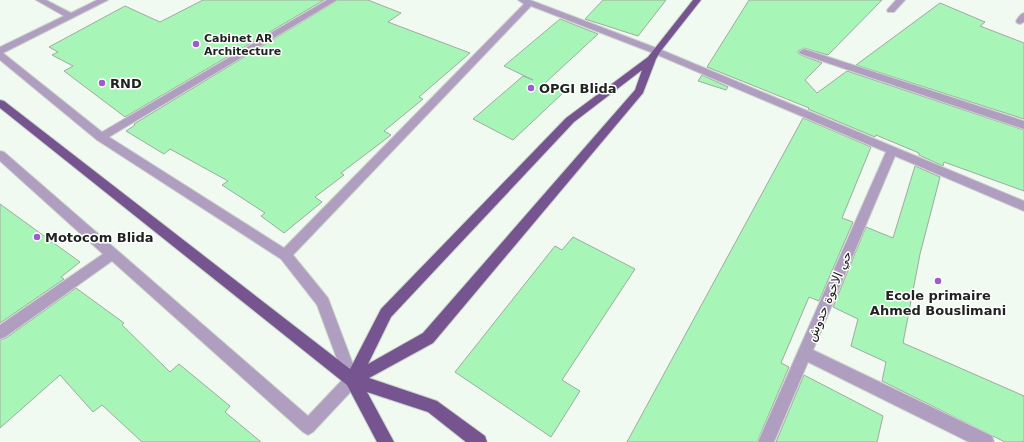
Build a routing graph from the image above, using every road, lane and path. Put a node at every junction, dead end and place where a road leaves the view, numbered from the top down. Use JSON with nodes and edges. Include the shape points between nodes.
{"nodes":[{"id":1,"x":40,"y":0,"type":"edge"},
{"id":2,"x":104,"y":0,"type":"edge"},
{"id":3,"x":333,"y":0,"type":"edge"},
{"id":4,"x":696,"y":0,"type":"edge"},
{"id":5,"x":900,"y":0,"type":"edge"},
{"id":6,"x":526,"y":1,"type":"edge"},
{"id":7,"x":891,"y":10,"type":"dead end"},
{"id":8,"x":70,"y":16,"type":"junction"},
{"id":9,"x":0,"y":51,"type":"edge"},
{"id":10,"x":804,"y":52,"type":"dead end"},
{"id":11,"x":0,"y":55,"type":"edge"},
{"id":12,"x":654,"y":55,"type":"junction"},
{"id":13,"x":0,"y":102,"type":"edge"},
{"id":14,"x":1024,"y":125,"type":"edge"},
{"id":15,"x":101,"y":137,"type":"junction"},
{"id":16,"x":892,"y":151,"type":"junction"},
{"id":17,"x":0,"y":155,"type":"edge"},
{"id":18,"x":1024,"y":206,"type":"edge"},
{"id":19,"x":111,"y":255,"type":"junction"},
{"id":20,"x":285,"y":255,"type":"junction"},
{"id":21,"x":0,"y":333,"type":"edge"},
{"id":22,"x":804,"y":353,"type":"junction"},
{"id":23,"x":352,"y":380,"type":"junction"},
{"id":24,"x":386,"y":442,"type":"edge"},
{"id":25,"x":478,"y":442,"type":"edge"},
{"id":26,"x":766,"y":442,"type":"edge"},
{"id":27,"x":986,"y":442,"type":"edge"}],
"edges":[{"from":1,"to":8,"type":"street"},
{"from":2,"to":8,"type":"street"},
{"from":3,"to":15,"type":"street"},
{"from":4,"to":12,"type":"main road"},
{"from":5,"to":7,"type":"street"},
{"from":6,"to":12,"type":"street"},
{"from":6,"to":20,"type":"street"},
{"from":8,"to":9,"type":"street"},
{"from":10,"to":14,"type":"street"},
{"from":11,"to":15,"type":"street"},
{"from":12,"to":16,"type":"street"},
{"from":12,"to":23,"type":"main road","via":[[570,120],[386,313]]},
{"from":12,"to":23,"type":"main road","via":[[640,91],[428,338]]},
{"from":13,"to":23,"type":"main road"},
{"from":15,"to":20,"type":"street"},
{"from":16,"to":18,"type":"street"},
{"from":16,"to":22,"type":"street","name":"حي الاخوة حدوش"},
{"from":17,"to":19,"type":"street"},
{"from":19,"to":21,"type":"street"},
{"from":19,"to":23,"type":"street","via":[[308,427]]},
{"from":20,"to":23,"type":"street","via":[[323,302]]},
{"from":22,"to":26,"type":"street","name":"حي الاخوة حدوش"},
{"from":22,"to":27,"type":"street"},
{"from":23,"to":24,"type":"main road"},
{"from":23,"to":25,"type":"main road","via":[[432,406]]}]}
